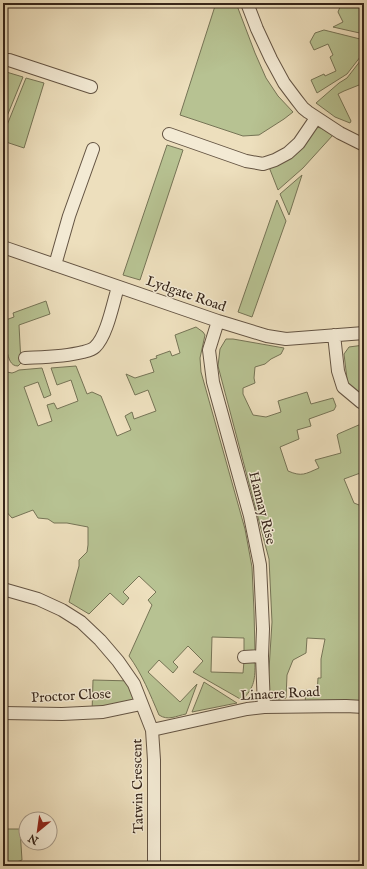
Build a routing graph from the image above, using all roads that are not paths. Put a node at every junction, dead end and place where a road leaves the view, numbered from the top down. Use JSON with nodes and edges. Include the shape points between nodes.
{"nodes":[{"id":1,"x":247,"y":3,"type":"edge"},
{"id":2,"x":3,"y":60,"type":"edge"},
{"id":3,"x":91,"y":88,"type":"dead end"},
{"id":4,"x":316,"y":118,"type":"junction"},
{"id":5,"x":169,"y":134,"type":"dead end"},
{"id":6,"x":364,"y":145,"type":"edge"},
{"id":7,"x":93,"y":149,"type":"dead end"},
{"id":8,"x":3,"y":247,"type":"edge"},
{"id":9,"x":55,"y":265,"type":"junction"},
{"id":10,"x":118,"y":287,"type":"junction"},
{"id":11,"x":218,"y":321,"type":"junction"},
{"id":12,"x":364,"y":333,"type":"edge"},
{"id":13,"x":334,"y":335,"type":"junction"},
{"id":14,"x":25,"y":358,"type":"dead end"},
{"id":15,"x":364,"y":403,"type":"edge"},
{"id":16,"x":3,"y":589,"type":"edge"},
{"id":17,"x":244,"y":656,"type":"dead end"},
{"id":18,"x":262,"y":656,"type":"junction"},
{"id":19,"x":141,"y":704,"type":"junction"},
{"id":20,"x":264,"y":707,"type":"junction"},
{"id":21,"x":364,"y":707,"type":"edge"},
{"id":22,"x":3,"y":713,"type":"edge"},
{"id":23,"x":152,"y":730,"type":"junction"},
{"id":24,"x":154,"y":866,"type":"edge"}],
"edges":[{"from":1,"to":4,"type":"street","via":[[262,41],[284,83],[303,108]]},
{"from":2,"to":3,"type":"street"},
{"from":4,"to":5,"type":"street","via":[[299,143],[288,153],[263,164],[246,161]]},
{"from":4,"to":6,"type":"street"},
{"from":7,"to":9,"type":"street"},
{"from":8,"to":9,"type":"street","name":"Lydgate Road"},
{"from":9,"to":10,"type":"street","name":"Lydgate Road"},
{"from":10,"to":11,"type":"street","name":"Lydgate Road"},
{"from":10,"to":14,"type":"street","via":[[101,339],[94,348],[68,356]]},
{"from":11,"to":13,"type":"street","name":"Lydgate Road","via":[[286,339]]},
{"from":11,"to":18,"type":"street","name":"Hannay Rise","via":[[210,350],[213,382],[250,516],[260,565]]},
{"from":12,"to":13,"type":"street","name":"Lydgate Road"},
{"from":13,"to":15,"type":"street","via":[[338,371],[343,387]]},
{"from":16,"to":19,"type":"street","name":"Tatwin Crescent","via":[[38,599],[81,622],[118,661],[134,684]]},
{"from":17,"to":18,"type":"street"},
{"from":18,"to":20,"type":"street","name":"Hannay Rise"},
{"from":19,"to":22,"type":"street","name":"Proctor Close","via":[[90,713]]},
{"from":19,"to":23,"type":"street","name":"Tatwin Crescent"},
{"from":20,"to":21,"type":"street","name":"Linacre Road"},
{"from":20,"to":23,"type":"street","name":"Linacre Road"},
{"from":23,"to":24,"type":"street","name":"Tatwin Crescent"}]}
